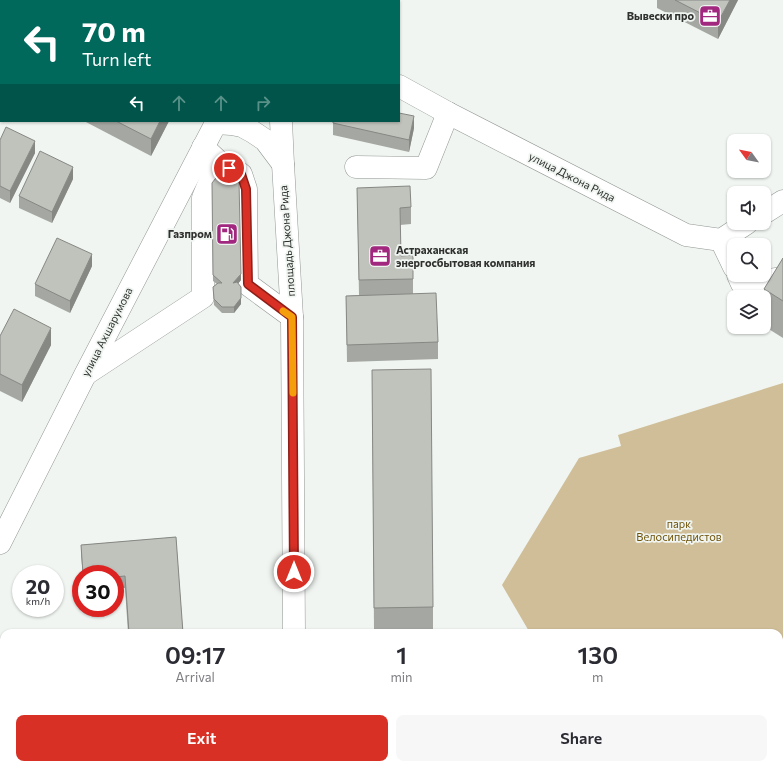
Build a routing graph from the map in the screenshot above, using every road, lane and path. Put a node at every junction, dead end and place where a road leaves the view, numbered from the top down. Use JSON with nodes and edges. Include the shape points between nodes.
{"nodes":[{"id":1,"x":400,"y":87,"type":"edge"},
{"id":2,"x":448,"y":113,"type":"junction"},
{"id":3,"x":216,"y":122,"type":"edge"},
{"id":4,"x":283,"y":126,"type":"edge"},
{"id":5,"x":211,"y":154,"type":"junction"},
{"id":6,"x":283,"y":164,"type":"junction"},
{"id":7,"x":356,"y":167,"type":"dead end"},
{"id":8,"x":783,"y":201,"type":"edge"},
{"id":9,"x":771,"y":209,"type":"edge"},
{"id":10,"x":736,"y":230,"type":"edge"},
{"id":11,"x":721,"y":240,"type":"junction"},
{"id":12,"x":727,"y":252,"type":"edge"},
{"id":13,"x":783,"y":278,"type":"edge"},
{"id":14,"x":771,"y":280,"type":"edge"},
{"id":15,"x":741,"y":282,"type":"edge"},
{"id":16,"x":756,"y":282,"type":"edge"},
{"id":17,"x":292,"y":317,"type":"junction"},
{"id":18,"x":85,"y":375,"type":"junction"},
{"id":19,"x":0,"y":543,"type":"edge"},
{"id":20,"x":294,"y":629,"type":"edge"}],
"edges":[{"from":1,"to":2,"type":"street","name":"улица Джона Рида"},
{"from":2,"to":7,"type":"street","via":[[426,168]]},
{"from":2,"to":11,"type":"street","name":"улица Джона Рида","via":[[686,235]]},
{"from":3,"to":5,"type":"street","name":"улица Ахшарумова"},
{"from":3,"to":6,"type":"street","via":[[242,126],[253,132],[265,140]]},
{"from":4,"to":6,"type":"street","name":"площадь Джона Рида"},
{"from":5,"to":17,"type":"street","via":[[241,174],[246,189],[248,284]]},
{"from":5,"to":18,"type":"street","name":"улица Ахшарумова"},
{"from":5,"to":18,"type":"street","via":[[203,198],[203,297]]},
{"from":6,"to":17,"type":"street","name":"площадь Джона Рида"},
{"from":8,"to":9,"type":"street"},
{"from":10,"to":11,"type":"street"},
{"from":11,"to":12,"type":"street"},
{"from":13,"to":14,"type":"street"},
{"from":15,"to":16,"type":"street"},
{"from":17,"to":20,"type":"street","name":"площадь Джона Рида"},
{"from":18,"to":19,"type":"street","name":"улица Ахшарумова"}]}
